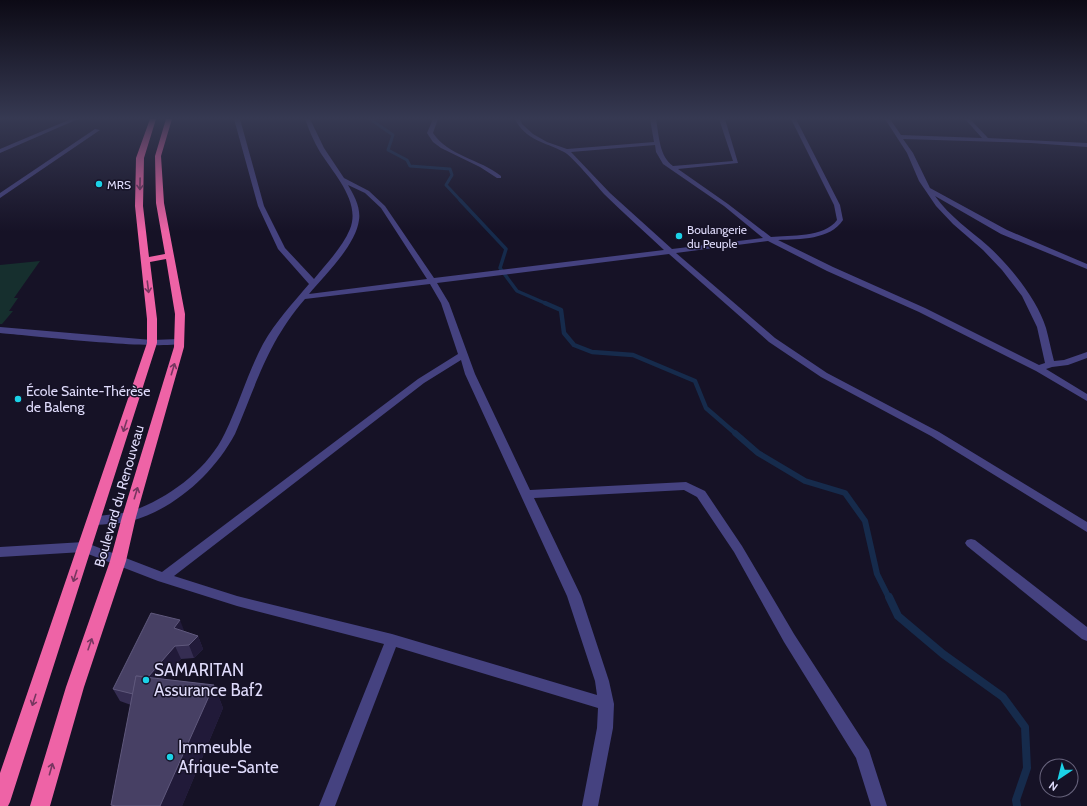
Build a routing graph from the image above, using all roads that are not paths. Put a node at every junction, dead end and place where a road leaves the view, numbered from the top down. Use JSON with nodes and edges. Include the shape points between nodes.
{"nodes":[{"id":1,"x":58,"y":157,"type":"edge"},
{"id":2,"x":149,"y":157,"type":"joint"},
{"id":3,"x":247,"y":157,"type":"edge"},
{"id":4,"x":327,"y":157,"type":"edge"},
{"id":5,"x":464,"y":157,"type":"edge"},
{"id":6,"x":571,"y":157,"type":"edge"},
{"id":7,"x":662,"y":157,"type":"edge"},
{"id":8,"x":734,"y":157,"type":"edge"},
{"id":9,"x":812,"y":157,"type":"edge"},
{"id":10,"x":911,"y":157,"type":"edge"},
{"id":11,"x":671,"y":168,"type":"junction"},
{"id":12,"x":499,"y":177,"type":"dead end"},
{"id":13,"x":342,"y":179,"type":"junction"},
{"id":14,"x":927,"y":188,"type":"junction"},
{"id":15,"x":0,"y":196,"type":"edge"},
{"id":16,"x":150,"y":204,"type":"junction"},
{"id":17,"x":769,"y":239,"type":"junction"},
{"id":18,"x":671,"y":252,"type":"junction"},
{"id":19,"x":168,"y":256,"type":"junction"},
{"id":20,"x":145,"y":260,"type":"junction"},
{"id":21,"x":1087,"y":267,"type":"edge"},
{"id":22,"x":433,"y":282,"type":"junction"},
{"id":23,"x":314,"y":284,"type":"junction"},
{"id":24,"x":303,"y":297,"type":"junction"},
{"id":25,"x":0,"y":330,"type":"edge"},
{"id":26,"x":179,"y":342,"type":"junction"},
{"id":27,"x":152,"y":343,"type":"junction"},
{"id":28,"x":463,"y":355,"type":"junction"},
{"id":29,"x":1087,"y":355,"type":"edge"},
{"id":30,"x":1050,"y":364,"type":"junction"},
{"id":31,"x":1039,"y":369,"type":"junction"},
{"id":32,"x":1087,"y":398,"type":"edge"},
{"id":33,"x":526,"y":494,"type":"junction"},
{"id":34,"x":129,"y":517,"type":"junction"},
{"id":35,"x":94,"y":521,"type":"junction"},
{"id":36,"x":1087,"y":528,"type":"edge"},
{"id":37,"x":971,"y":543,"type":"dead end"},
{"id":38,"x":84,"y":547,"type":"junction"},
{"id":39,"x":0,"y":552,"type":"edge"},
{"id":40,"x":118,"y":561,"type":"junction"},
{"id":41,"x":162,"y":578,"type":"junction"},
{"id":42,"x":1087,"y":635,"type":"edge"},
{"id":43,"x":392,"y":640,"type":"junction"},
{"id":44,"x":606,"y":704,"type":"junction"},
{"id":45,"x":6,"y":766,"type":"edge"},
{"id":46,"x":0,"y":802,"type":"edge"},
{"id":47,"x":40,"y":806,"type":"edge"},
{"id":48,"x":327,"y":806,"type":"edge"},
{"id":49,"x":590,"y":806,"type":"edge"},
{"id":50,"x":879,"y":806,"type":"edge"}],
"edges":[{"from":1,"to":15,"type":"street"},
{"from":2,"to":16,"type":"highway","name":"Boulevard du Renouveau"},
{"from":2,"to":16,"type":"highway","one_way":true},
{"from":3,"to":23,"type":"street","via":[[261,206],[282,249]]},
{"from":4,"to":13,"type":"street"},
{"from":5,"to":12,"type":"street"},
{"from":6,"to":18,"type":"street"},
{"from":7,"to":11,"type":"street"},
{"from":8,"to":11,"type":"street","via":[[736,162]]},
{"from":9,"to":17,"type":"street","via":[[836,205],[840,218],[838,223],[828,231],[813,235]]},
{"from":10,"to":14,"type":"street"},
{"from":11,"to":17,"type":"street","via":[[726,205]]},
{"from":13,"to":22,"type":"street","via":[[367,192],[383,207]]},
{"from":13,"to":23,"type":"street","via":[[356,218],[354,228],[336,257]]},
{"from":14,"to":21,"type":"street","via":[[1004,232]]},
{"from":14,"to":30,"type":"street","via":[[938,205],[955,223],[986,248],[1005,268],[1026,296],[1041,327]]},
{"from":16,"to":19,"type":"highway","name":"Boulevard du Renouveau"},
{"from":16,"to":20,"type":"highway","name":"Boulevard du Renouveau"},
{"from":17,"to":18,"type":"street"},
{"from":17,"to":31,"type":"street","via":[[922,310]]},
{"from":18,"to":22,"type":"street"},
{"from":18,"to":36,"type":"street","via":[[746,319],[818,371],[935,434]]},
{"from":19,"to":20,"type":"highway"},
{"from":19,"to":26,"type":"highway","name":"Boulevard du Renouveau","via":[[180,314]]},
{"from":20,"to":27,"type":"highway","name":"Boulevard du Renouveau","one_way":true,"via":[[152,319]]},
{"from":22,"to":24,"type":"street"},
{"from":22,"to":28,"type":"street","via":[[445,303]]},
{"from":23,"to":24,"type":"street"},
{"from":24,"to":34,"type":"street","via":[[285,317],[258,363],[222,448],[181,489],[151,508]]},
{"from":25,"to":27,"type":"street"},
{"from":26,"to":27,"type":"street"},
{"from":34,"to":26,"type":"highway","name":"Boulevard du Renouveau","one_way":true},
{"from":27,"to":35,"type":"highway","name":"Boulevard du Renouveau","one_way":true},
{"from":28,"to":33,"type":"street"},
{"from":28,"to":41,"type":"street","via":[[421,381]]},
{"from":29,"to":30,"type":"street","via":[[1065,363]]},
{"from":30,"to":31,"type":"street"},
{"from":31,"to":32,"type":"street"},
{"from":33,"to":44,"type":"street","via":[[574,596],[602,681]]},
{"from":33,"to":50,"type":"street","via":[[679,486],[686,486],[701,494],[738,549],[789,638],[863,755]]},
{"from":34,"to":35,"type":"street"},
{"from":34,"to":40,"type":"highway","name":"Boulevard du Renouveau"},
{"from":35,"to":38,"type":"highway","name":"Boulevard du Renouveau"},
{"from":37,"to":42,"type":"street"},
{"from":38,"to":39,"type":"street"},
{"from":38,"to":40,"type":"street"},
{"from":38,"to":45,"type":"highway","name":"Boulevard du Renouveau","one_way":true},
{"from":40,"to":41,"type":"street"},
{"from":47,"to":40,"type":"highway","name":"Boulevard du Renouveau","one_way":true,"via":[[75,687]]},
{"from":41,"to":43,"type":"street","via":[[237,601]]},
{"from":43,"to":44,"type":"street"},
{"from":43,"to":48,"type":"street"},
{"from":44,"to":49,"type":"street","via":[[605,728]]},
{"from":45,"to":46,"type":"highway","name":"Boulevard du Renouveau"}]}
